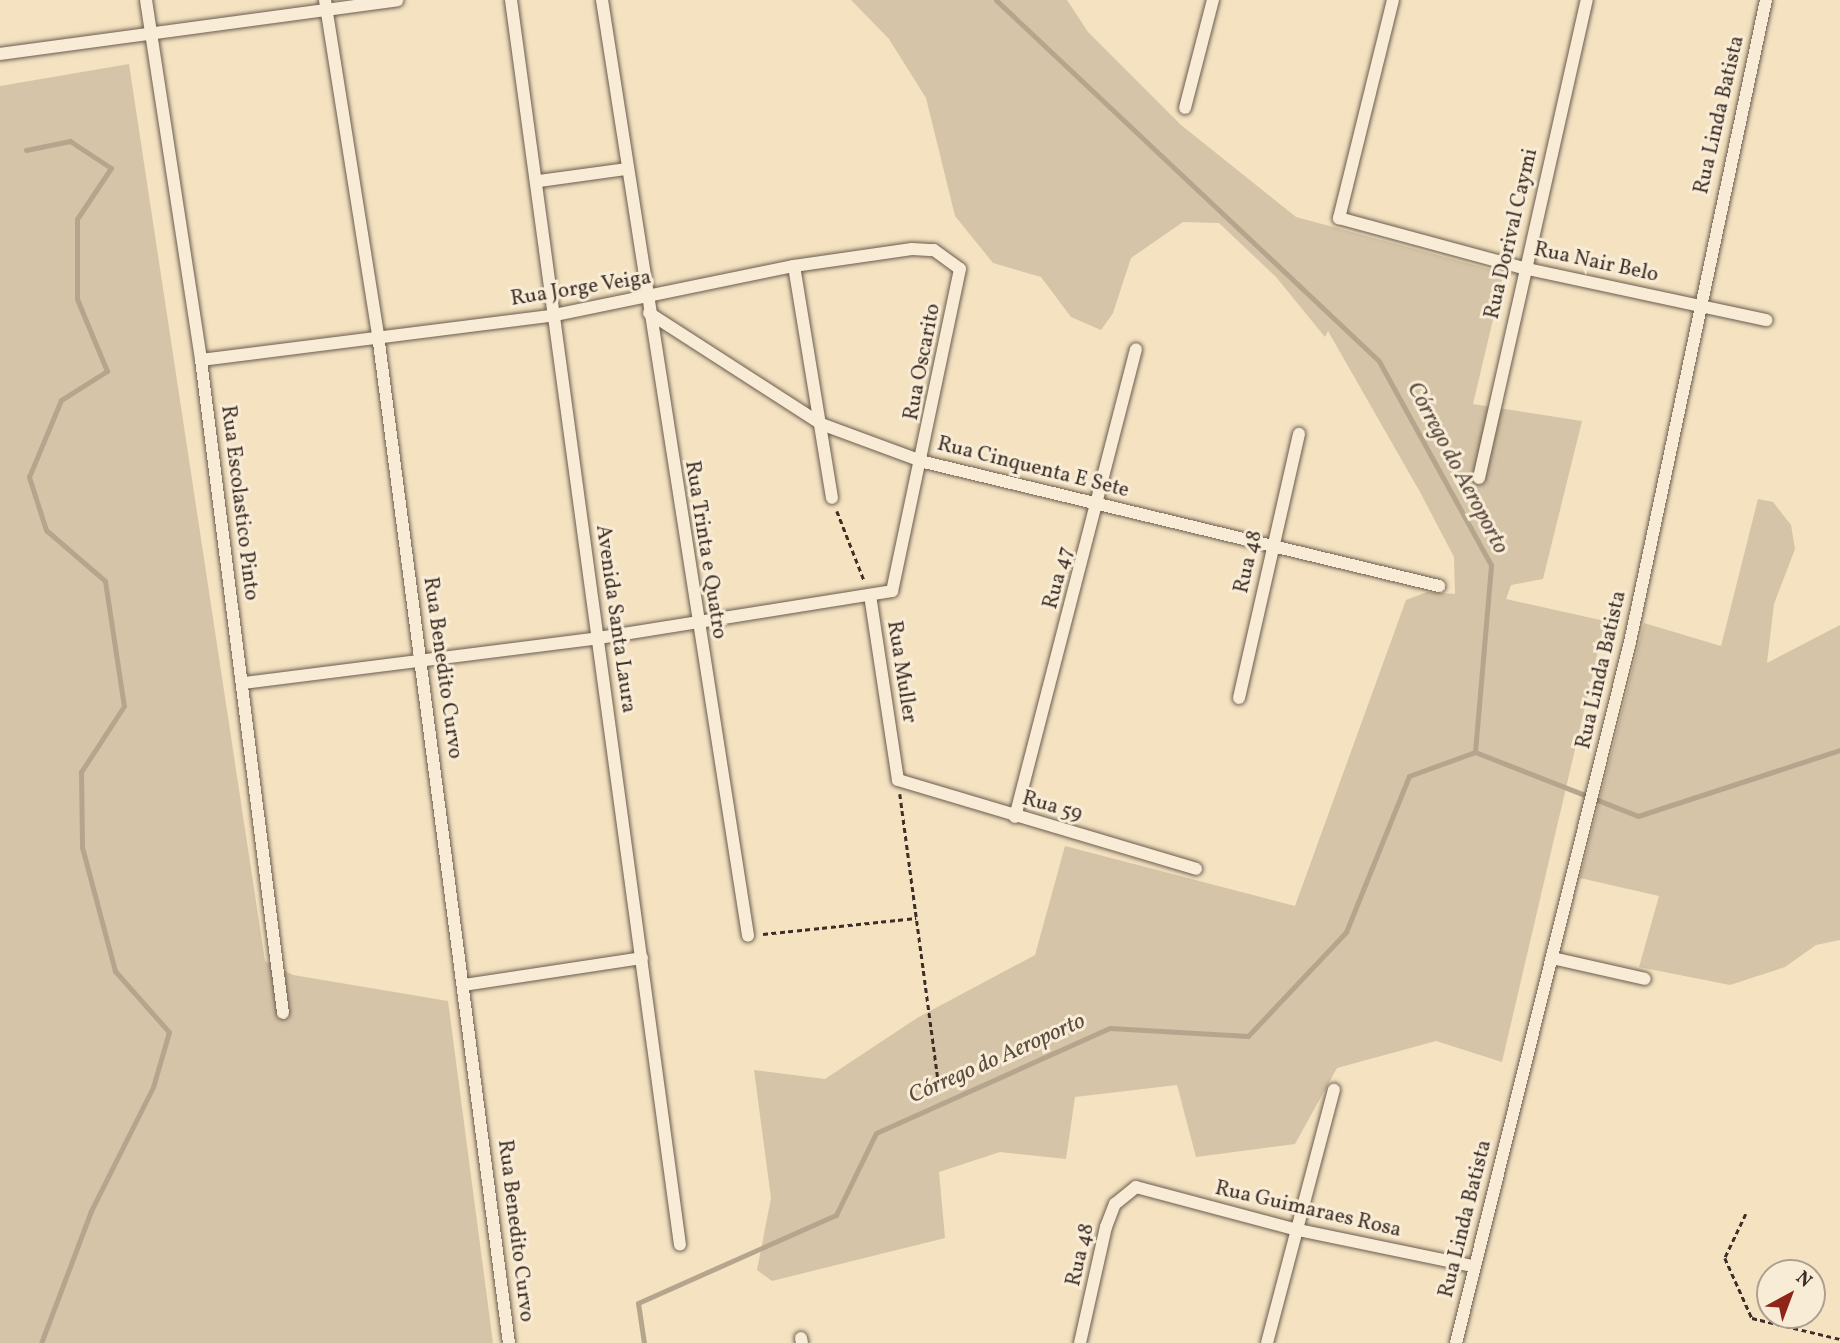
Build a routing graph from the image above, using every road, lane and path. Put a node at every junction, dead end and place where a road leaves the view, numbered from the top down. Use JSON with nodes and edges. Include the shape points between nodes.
{"nodes":[{"id":1,"x":146,"y":0,"type":"edge"},
{"id":2,"x":397,"y":0,"type":"edge"},
{"id":3,"x":511,"y":0,"type":"edge"},
{"id":4,"x":602,"y":0,"type":"edge"},
{"id":5,"x":1213,"y":0,"type":"edge"},
{"id":6,"x":1393,"y":0,"type":"edge"},
{"id":7,"x":1587,"y":0,"type":"edge"},
{"id":8,"x":1766,"y":0,"type":"edge"},
{"id":9,"x":326,"y":4,"type":"edge"},
{"id":10,"x":152,"y":32,"type":"junction"},
{"id":11,"x":0,"y":54,"type":"edge"},
{"id":12,"x":1185,"y":108,"type":"dead end"},
{"id":13,"x":628,"y":169,"type":"junction"},
{"id":14,"x":539,"y":181,"type":"junction"},
{"id":15,"x":794,"y":266,"type":"junction"},
{"id":16,"x":1523,"y":268,"type":"junction"},
{"id":17,"x":960,"y":269,"type":"joint"},
{"id":18,"x":646,"y":299,"type":"junction"},
{"id":19,"x":1697,"y":304,"type":"junction"},
{"id":20,"x":649,"y":313,"type":"junction"},
{"id":21,"x":550,"y":316,"type":"junction"},
{"id":22,"x":1766,"y":320,"type":"dead end"},
{"id":23,"x":378,"y":335,"type":"junction"},
{"id":24,"x":1136,"y":349,"type":"dead end"},
{"id":25,"x":201,"y":360,"type":"junction"},
{"id":26,"x":821,"y":424,"type":"junction"},
{"id":27,"x":1299,"y":434,"type":"dead end"},
{"id":28,"x":924,"y":462,"type":"junction"},
{"id":29,"x":1479,"y":478,"type":"dead end"},
{"id":30,"x":832,"y":498,"type":"joint"},
{"id":31,"x":1098,"y":504,"type":"junction"},
{"id":32,"x":1273,"y":545,"type":"junction"},
{"id":33,"x":1439,"y":586,"type":"dead end"},
{"id":34,"x":870,"y":595,"type":"junction"},
{"id":35,"x":696,"y":624,"type":"junction"},
{"id":36,"x":600,"y":638,"type":"junction"},
{"id":37,"x":421,"y":659,"type":"junction"},
{"id":38,"x":243,"y":683,"type":"junction"},
{"id":39,"x":1239,"y":698,"type":"dead end"},
{"id":40,"x":898,"y":780,"type":"junction"},
{"id":41,"x":1015,"y":817,"type":"junction"},
{"id":42,"x":1196,"y":869,"type":"dead end"},
{"id":43,"x":916,"y":918,"type":"junction"},
{"id":44,"x":748,"y":936,"type":"joint"},
{"id":45,"x":642,"y":958,"type":"junction"},
{"id":46,"x":1552,"y":958,"type":"junction"},
{"id":47,"x":1645,"y":979,"type":"dead end"},
{"id":48,"x":464,"y":985,"type":"junction"},
{"id":49,"x":284,"y":1013,"type":"dead end"},
{"id":50,"x":1334,"y":1090,"type":"dead end"},
{"id":51,"x":940,"y":1092,"type":"dead end"},
{"id":52,"x":1136,"y":1187,"type":"joint"},
{"id":53,"x":1746,"y":1214,"type":"dead end"},
{"id":54,"x":1294,"y":1229,"type":"junction"},
{"id":55,"x":680,"y":1245,"type":"dead end"},
{"id":56,"x":1473,"y":1266,"type":"junction"},
{"id":57,"x":1840,"y":1339,"type":"edge"},
{"id":58,"x":509,"y":1343,"type":"edge"},
{"id":59,"x":1080,"y":1343,"type":"edge"},
{"id":60,"x":1267,"y":1343,"type":"edge"},
{"id":61,"x":1455,"y":1343,"type":"edge"}],
"edges":[{"from":1,"to":10,"type":"street","name":"Rua Escolastico Pinto"},
{"from":2,"to":9,"type":"street"},
{"from":3,"to":14,"type":"street","name":"Avenida Santa Laura"},
{"from":4,"to":13,"type":"street","name":"Rua Trinta e Quatro"},
{"from":5,"to":12,"type":"street"},
{"from":6,"to":16,"type":"street","name":"Rua Nair Belo","via":[[1339,218]]},
{"from":7,"to":16,"type":"street","name":"Rua Dorival Caymi"},
{"from":8,"to":19,"type":"street","name":"Rua Linda Batista"},
{"from":9,"to":10,"type":"street"},
{"from":9,"to":23,"type":"street","name":"Rua Benedito Curvo"},
{"from":10,"to":11,"type":"street"},
{"from":10,"to":25,"type":"street","name":"Rua Escolastico Pinto"},
{"from":13,"to":14,"type":"street"},
{"from":13,"to":18,"type":"street","name":"Rua Trinta e Quatro"},
{"from":14,"to":21,"type":"street","name":"Avenida Santa Laura"},
{"from":15,"to":17,"type":"street","name":"Rua Jorge Veiga","via":[[934,250]]},
{"from":15,"to":18,"type":"street","name":"Rua Jorge Veiga"},
{"from":15,"to":26,"type":"street"},
{"from":16,"to":19,"type":"street","name":"Rua Nair Belo"},
{"from":16,"to":29,"type":"street","name":"Rua Dorival Caymi"},
{"from":17,"to":28,"type":"street","name":"Rua Oscarito"},
{"from":18,"to":20,"type":"street","name":"Rua Trinta e Quatro"},
{"from":18,"to":21,"type":"street","name":"Rua Jorge Veiga"},
{"from":19,"to":22,"type":"street","name":"Rua Nair Belo"},
{"from":19,"to":46,"type":"street","name":"Rua Linda Batista","via":[[1594,787]]},
{"from":20,"to":26,"type":"street","name":"Rua Cinquenta E Sete"},
{"from":20,"to":35,"type":"street","name":"Rua Trinta e Quatro"},
{"from":21,"to":23,"type":"street","name":"Rua Jorge Veiga"},
{"from":21,"to":36,"type":"street","name":"Avenida Santa Laura"},
{"from":23,"to":25,"type":"street","name":"Rua Jorge Veiga"},
{"from":23,"to":37,"type":"street","name":"Rua Benedito Curvo"},
{"from":24,"to":31,"type":"street","name":"Rua 47"},
{"from":25,"to":38,"type":"street","name":"Rua Escolastico Pinto"},
{"from":26,"to":28,"type":"street","name":"Rua Cinquenta E Sete"},
{"from":26,"to":30,"type":"street"},
{"from":27,"to":32,"type":"street","name":"Rua 48"},
{"from":28,"to":31,"type":"street","name":"Rua Cinquenta E Sete"},
{"from":28,"to":34,"type":"street","name":"Rua Oscarito","via":[[892,591]]},
{"from":30,"to":34,"type":"path","name":"Rua Muller"},
{"from":31,"to":32,"type":"street","name":"Rua Cinquenta E Sete"},
{"from":31,"to":41,"type":"street","name":"Rua 47"},
{"from":32,"to":33,"type":"street","name":"Rua Cinquenta E Sete"},
{"from":32,"to":39,"type":"street","name":"Rua 48"},
{"from":34,"to":35,"type":"street"},
{"from":34,"to":40,"type":"street","name":"Rua Muller"},
{"from":35,"to":36,"type":"street"},
{"from":35,"to":44,"type":"street","name":"Rua Trinta e Quatro"},
{"from":36,"to":37,"type":"street"},
{"from":36,"to":45,"type":"street","name":"Avenida Santa Laura"},
{"from":37,"to":38,"type":"street"},
{"from":37,"to":48,"type":"street","name":"Rua Benedito Curvo"},
{"from":38,"to":49,"type":"street","name":"Rua Escolastico Pinto"},
{"from":40,"to":41,"type":"street","name":"Rua 59"},
{"from":40,"to":43,"type":"path"},
{"from":41,"to":42,"type":"street","name":"Rua 59"},
{"from":43,"to":44,"type":"path"},
{"from":43,"to":51,"type":"path"},
{"from":45,"to":48,"type":"street"},
{"from":45,"to":55,"type":"street","name":"Avenida Santa Laura"},
{"from":46,"to":47,"type":"street"},
{"from":46,"to":56,"type":"street","name":"Rua Linda Batista"},
{"from":48,"to":58,"type":"street","name":"Rua Benedito Curvo"},
{"from":50,"to":54,"type":"street"},
{"from":52,"to":54,"type":"street","name":"Rua Guimaraes Rosa"},
{"from":52,"to":59,"type":"street","name":"Rua 48","via":[[1115,1204],[1106,1227]]},
{"from":53,"to":57,"type":"path","via":[[1725,1258],[1752,1318]]},
{"from":54,"to":56,"type":"street","name":"Rua Guimaraes Rosa"},
{"from":54,"to":60,"type":"street"},
{"from":56,"to":61,"type":"street","name":"Rua Linda Batista"}]}
